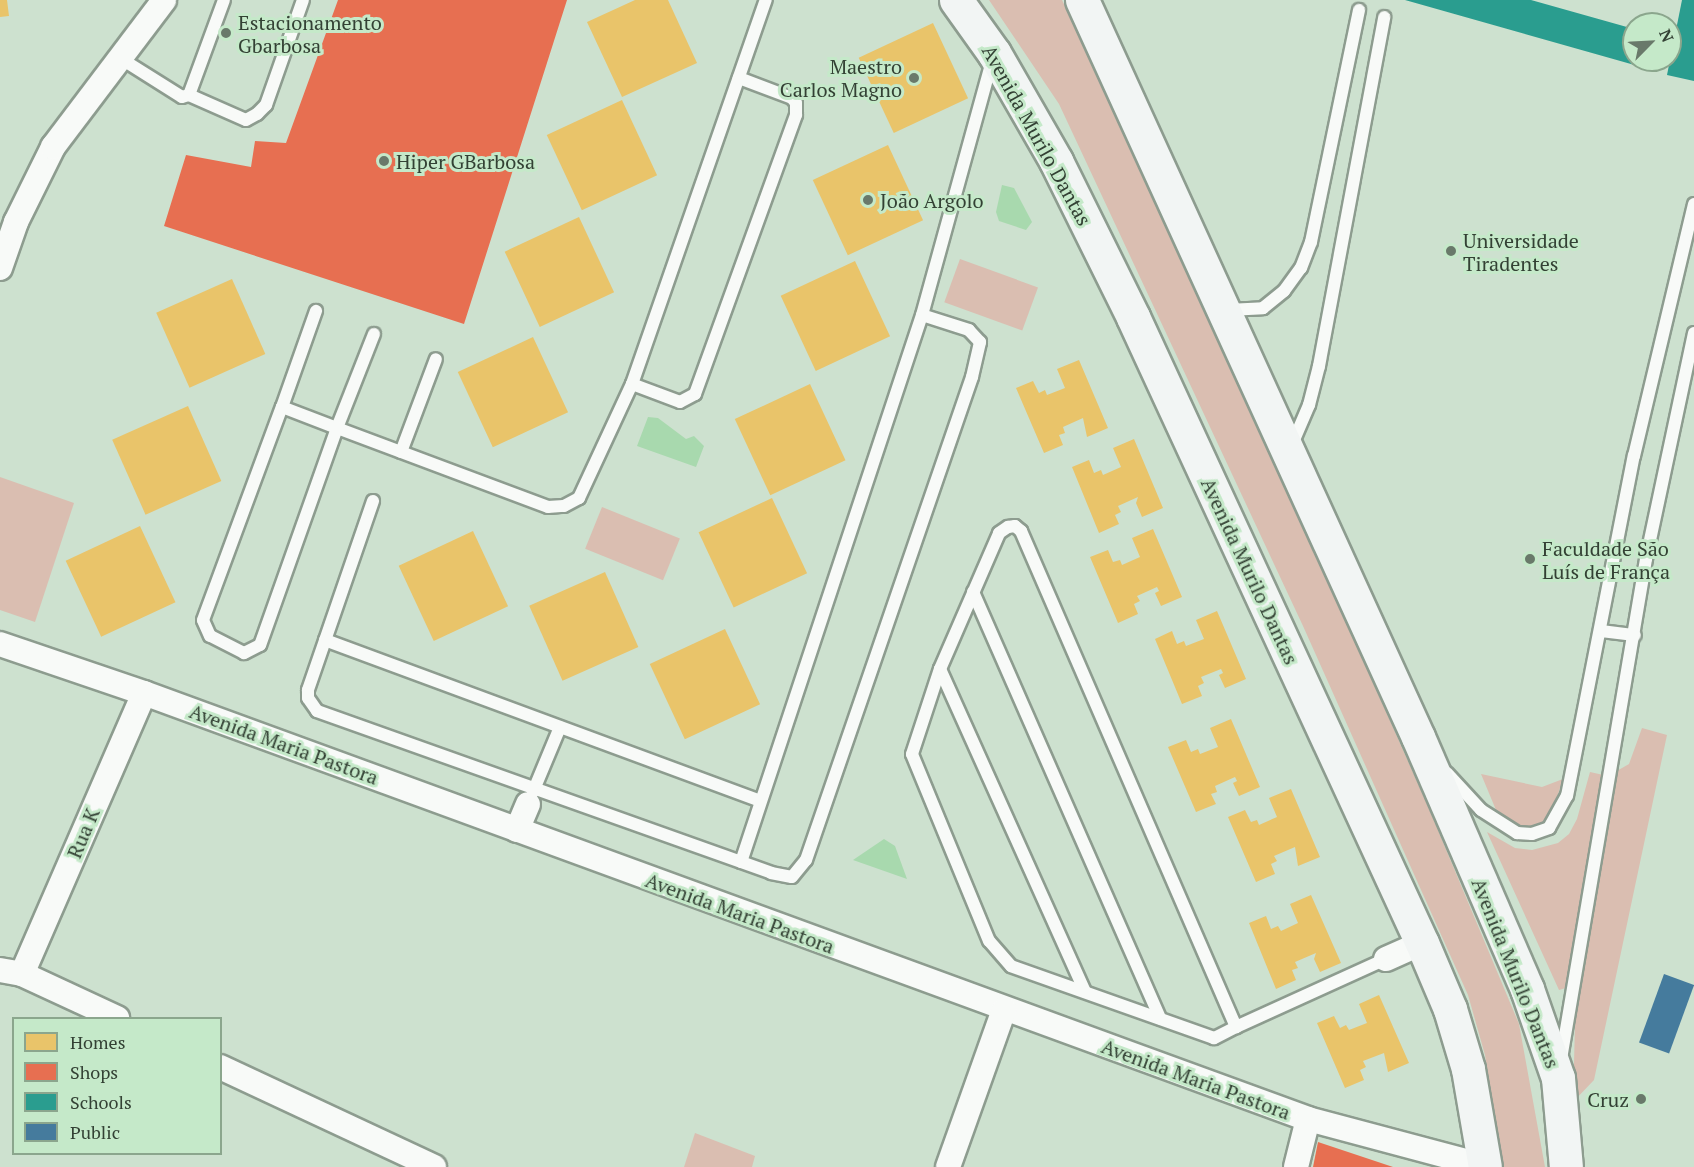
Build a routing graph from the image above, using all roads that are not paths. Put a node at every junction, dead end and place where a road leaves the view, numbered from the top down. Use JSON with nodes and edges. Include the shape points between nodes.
{"nodes":[{"id":1,"x":164,"y":0,"type":"edge"},
{"id":2,"x":224,"y":0,"type":"edge"},
{"id":3,"x":303,"y":0,"type":"edge"},
{"id":4,"x":766,"y":0,"type":"edge"},
{"id":5,"x":956,"y":0,"type":"edge"},
{"id":6,"x":1082,"y":0,"type":"edge"},
{"id":7,"x":1359,"y":10,"type":"dead end"},
{"id":8,"x":1384,"y":17,"type":"dead end"},
{"id":9,"x":994,"y":53,"type":"junction"},
{"id":10,"x":120,"y":58,"type":"junction"},
{"id":11,"x":739,"y":78,"type":"junction"},
{"id":12,"x":189,"y":95,"type":"junction"},
{"id":13,"x":1694,"y":204,"type":"edge"},
{"id":14,"x":0,"y":268,"type":"edge"},
{"id":15,"x":1220,"y":310,"type":"junction"},
{"id":16,"x":316,"y":311,"type":"dead end"},
{"id":17,"x":922,"y":315,"type":"junction"},
{"id":18,"x":1694,"y":333,"type":"edge"},
{"id":19,"x":374,"y":334,"type":"dead end"},
{"id":20,"x":436,"y":359,"type":"dead end"},
{"id":21,"x":632,"y":384,"type":"junction"},
{"id":22,"x":282,"y":407,"type":"junction"},
{"id":23,"x":337,"y":428,"type":"junction"},
{"id":24,"x":401,"y":452,"type":"junction"},
{"id":25,"x":1288,"y":454,"type":"junction"},
{"id":26,"x":373,"y":501,"type":"dead end"},
{"id":27,"x":973,"y":592,"type":"junction"},
{"id":28,"x":1601,"y":631,"type":"junction"},
{"id":29,"x":1635,"y":635,"type":"junction"},
{"id":30,"x":325,"y":640,"type":"junction"},
{"id":31,"x":0,"y":644,"type":"edge"},
{"id":32,"x":940,"y":669,"type":"junction"},
{"id":33,"x":144,"y":693,"type":"junction"},
{"id":34,"x":560,"y":727,"type":"junction"},
{"id":35,"x":1418,"y":737,"type":"junction"},
{"id":36,"x":531,"y":795,"type":"junction"},
{"id":37,"x":760,"y":801,"type":"junction"},
{"id":38,"x":517,"y":830,"type":"junction"},
{"id":39,"x":741,"y":862,"type":"junction"},
{"id":40,"x":1422,"y":943,"type":"junction"},
{"id":41,"x":1386,"y":959,"type":"joint"},
{"id":42,"x":11,"y":972,"type":"edge"},
{"id":43,"x":1084,"y":992,"type":"junction"},
{"id":44,"x":1004,"y":1010,"type":"junction"},
{"id":45,"x":115,"y":1017,"type":"edge"},
{"id":46,"x":1160,"y":1019,"type":"junction"},
{"id":47,"x":1236,"y":1027,"type":"junction"},
{"id":48,"x":222,"y":1068,"type":"edge"},
{"id":49,"x":1558,"y":1078,"type":"junction"},
{"id":50,"x":1308,"y":1119,"type":"junction"},
{"id":51,"x":1485,"y":1166,"type":"edge"},
{"id":52,"x":434,"y":1167,"type":"edge"},
{"id":53,"x":948,"y":1167,"type":"edge"},
{"id":54,"x":1296,"y":1167,"type":"edge"},
{"id":55,"x":1566,"y":1167,"type":"edge"}],
"edges":[{"from":1,"to":10,"type":"street"},
{"from":2,"to":12,"type":"lane"},
{"from":3,"to":12,"type":"lane","via":[[266,105],[257,114],[246,120]]},
{"from":4,"to":11,"type":"lane"},
{"from":5,"to":9,"type":"main road","name":"Avenida Murilo Dantas"},
{"from":6,"to":15,"type":"main road","name":"Avenida Murilo Dantas"},
{"from":7,"to":15,"type":"lane","via":[[1311,242],[1301,268],[1284,291],[1263,308]]},
{"from":8,"to":25,"type":"lane","via":[[1319,366],[1309,405]]},
{"from":9,"to":17,"type":"lane"},
{"from":9,"to":40,"type":"main road","name":"Avenida Murilo Dantas","via":[[1056,162],[1133,317]]},
{"from":10,"to":12,"type":"lane","via":[[182,97]]},
{"from":10,"to":14,"type":"street","via":[[53,147],[16,222]]},
{"from":11,"to":21,"type":"lane"},
{"from":11,"to":21,"type":"lane","via":[[792,98],[796,115],[695,394],[680,402]]},
{"from":13,"to":28,"type":"lane","via":[[1634,456]]},
{"from":15,"to":25,"type":"main road","name":"Avenida Murilo Dantas"},
{"from":16,"to":22,"type":"lane"},
{"from":17,"to":37,"type":"lane"},
{"from":17,"to":39,"type":"lane","via":[[969,330],[980,342],[972,377],[806,860],[792,877]]},
{"from":18,"to":29,"type":"lane","via":[[1646,559]]},
{"from":19,"to":23,"type":"lane"},
{"from":20,"to":24,"type":"lane"},
{"from":21,"to":24,"type":"lane","via":[[579,498],[564,506],[548,507]]},
{"from":22,"to":23,"type":"lane"},
{"from":22,"to":23,"type":"lane","via":[[202,620],[210,636],[244,653],[260,645]]},
{"from":23,"to":24,"type":"lane"},
{"from":25,"to":35,"type":"main road","name":"Avenida Murilo Dantas"},
{"from":26,"to":30,"type":"lane"},
{"from":27,"to":32,"type":"lane"},
{"from":27,"to":46,"type":"lane"},
{"from":27,"to":47,"type":"lane","via":[[999,533],[1016,526]]},
{"from":28,"to":29,"type":"lane"},
{"from":28,"to":35,"type":"lane","via":[[1567,796],[1549,828],[1532,834],[1501,826],[1480,810]]},
{"from":29,"to":49,"type":"lane"},
{"from":30,"to":34,"type":"lane"},
{"from":30,"to":36,"type":"lane","via":[[308,690],[308,698],[317,711]]},
{"from":31,"to":33,"type":"street","name":"Avenida Maria Pastora"},
{"from":32,"to":43,"type":"lane"},
{"from":32,"to":43,"type":"lane","via":[[912,754],[989,941],[1011,966]]},
{"from":33,"to":38,"type":"street","name":"Avenida Maria Pastora"},
{"from":33,"to":42,"type":"street","name":"Rua K"},
{"from":34,"to":36,"type":"lane"},
{"from":34,"to":37,"type":"lane"},
{"from":35,"to":49,"type":"main road","name":"Avenida Murilo Dantas","via":[[1527,989]]},
{"from":36,"to":38,"type":"street"},
{"from":36,"to":39,"type":"lane"},
{"from":37,"to":39,"type":"lane"},
{"from":38,"to":44,"type":"street","name":"Avenida Maria Pastora"},
{"from":40,"to":41,"type":"street"},
{"from":40,"to":51,"type":"main road","name":"Avenida Murilo Dantas","via":[[1450,1009],[1468,1069]]},
{"from":41,"to":47,"type":"lane"},
{"from":42,"to":45,"type":"street"},
{"from":43,"to":46,"type":"lane"},
{"from":44,"to":50,"type":"street","name":"Avenida Maria Pastora"},
{"from":44,"to":53,"type":"street"},
{"from":46,"to":47,"type":"lane","via":[[1214,1038]]},
{"from":48,"to":52,"type":"street"},
{"from":49,"to":55,"type":"main road","name":"Avenida Murilo Dantas"},
{"from":50,"to":51,"type":"street","name":"Avenida Maria Pastora"},
{"from":50,"to":54,"type":"street"}]}
